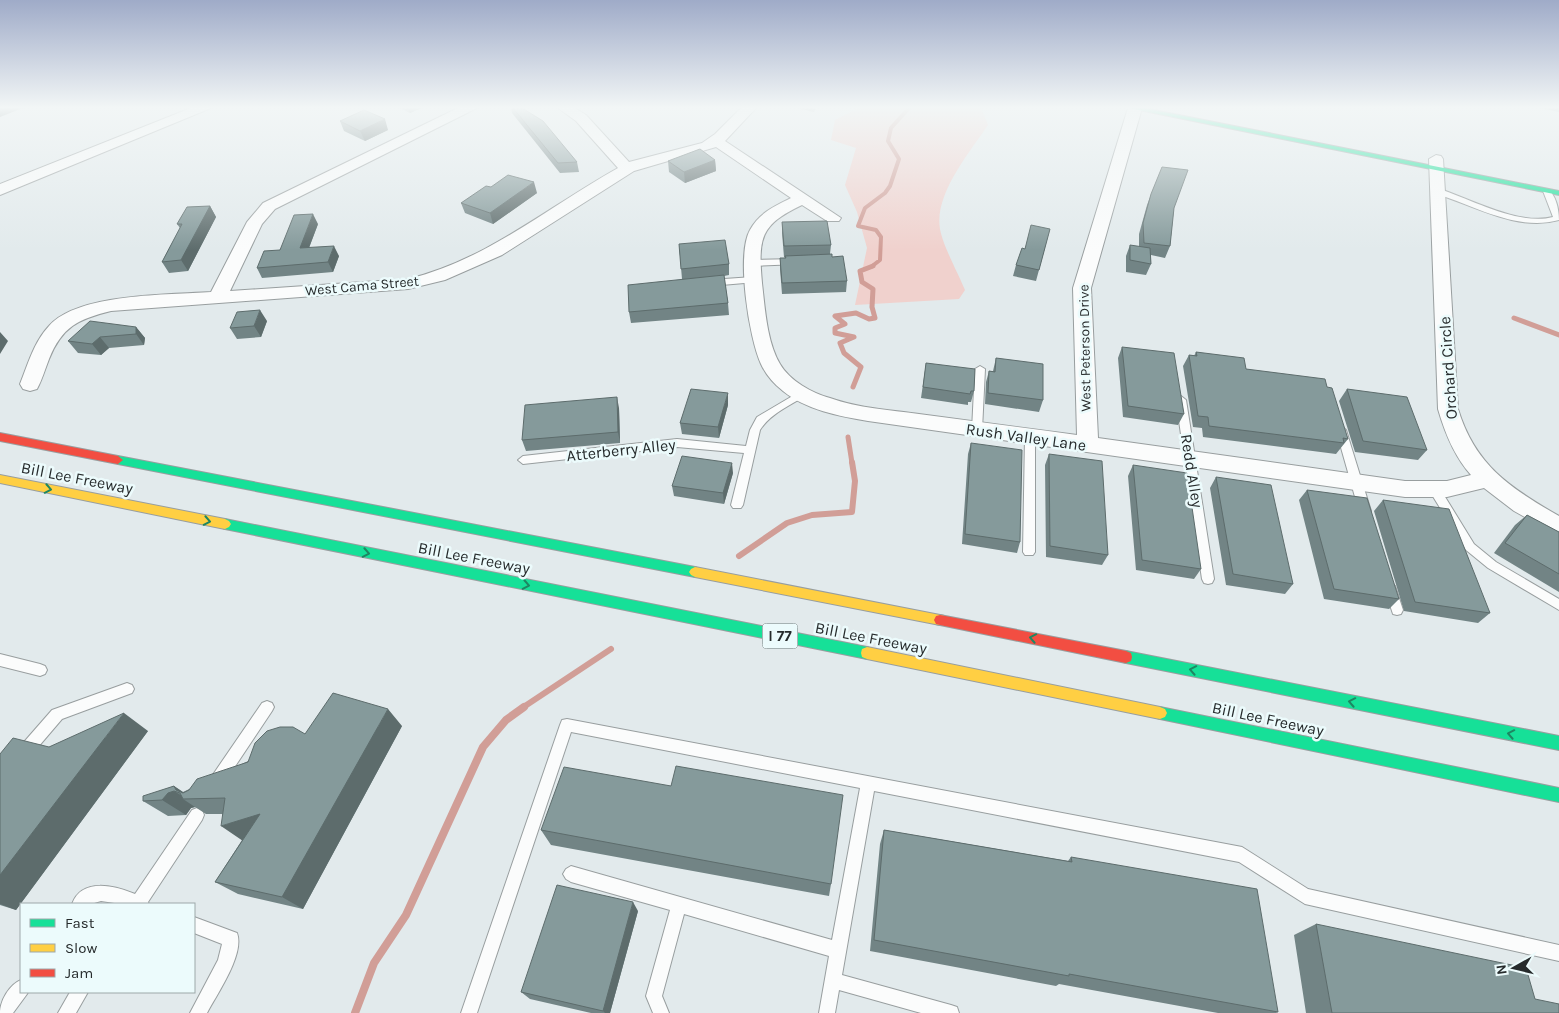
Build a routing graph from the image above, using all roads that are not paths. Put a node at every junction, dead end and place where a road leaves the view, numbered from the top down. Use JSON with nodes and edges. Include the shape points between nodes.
{"nodes":[{"id":1,"x":86,"y":155,"type":"edge"},
{"id":2,"x":372,"y":155,"type":"edge"},
{"id":3,"x":615,"y":155,"type":"edge"},
{"id":4,"x":666,"y":155,"type":"edge"},
{"id":5,"x":738,"y":155,"type":"edge"},
{"id":6,"x":1121,"y":155,"type":"edge"},
{"id":7,"x":1388,"y":155,"type":"edge"},
{"id":8,"x":1395,"y":155,"type":"edge"},
{"id":9,"x":1436,"y":164,"type":"junction"},
{"id":10,"x":627,"y":168,"type":"junction"},
{"id":11,"x":1559,"y":183,"type":"edge"},
{"id":12,"x":0,"y":190,"type":"edge"},
{"id":13,"x":1438,"y":191,"type":"junction"},
{"id":14,"x":1553,"y":192,"type":"edge"},
{"id":15,"x":802,"y":198,"type":"junction"},
{"id":16,"x":833,"y":218,"type":"dead end"},
{"id":17,"x":809,"y":262,"type":"edge"},
{"id":18,"x":753,"y":272,"type":"junction"},
{"id":19,"x":704,"y":283,"type":"edge"},
{"id":20,"x":218,"y":297,"type":"junction"},
{"id":21,"x":980,"y":369,"type":"dead end"},
{"id":22,"x":30,"y":384,"type":"dead end"},
{"id":23,"x":1180,"y":393,"type":"edge"},
{"id":24,"x":801,"y":394,"type":"junction"},
{"id":25,"x":1338,"y":421,"type":"edge"},
{"id":26,"x":977,"y":430,"type":"junction"},
{"id":27,"x":0,"y":437,"type":"edge"},
{"id":28,"x":1030,"y":437,"type":"junction"},
{"id":29,"x":1088,"y":445,"type":"junction"},
{"id":30,"x":750,"y":450,"type":"junction"},
{"id":31,"x":1190,"y":459,"type":"junction"},
{"id":32,"x":523,"y":460,"type":"dead end"},
{"id":33,"x":1487,"y":479,"type":"junction"},
{"id":34,"x":0,"y":480,"type":"edge"},
{"id":35,"x":1356,"y":483,"type":"junction"},
{"id":36,"x":1435,"y":490,"type":"junction"},
{"id":37,"x":736,"y":505,"type":"dead end"},
{"id":38,"x":1368,"y":520,"type":"edge"},
{"id":39,"x":1559,"y":527,"type":"edge"},
{"id":40,"x":1029,"y":552,"type":"dead end"},
{"id":41,"x":1208,"y":579,"type":"dead end"},
{"id":42,"x":1389,"y":583,"type":"edge"},
{"id":43,"x":1559,"y":605,"type":"edge"},
{"id":44,"x":1397,"y":610,"type":"edge"},
{"id":45,"x":0,"y":660,"type":"edge"},
{"id":46,"x":40,"y":670,"type":"dead end"},
{"id":47,"x":127,"y":689,"type":"dead end"},
{"id":48,"x":267,"y":707,"type":"dead end"},
{"id":49,"x":1559,"y":743,"type":"edge"},
{"id":50,"x":13,"y":766,"type":"edge"},
{"id":51,"x":868,"y":784,"type":"junction"},
{"id":52,"x":210,"y":791,"type":"edge"},
{"id":53,"x":1559,"y":795,"type":"edge"},
{"id":54,"x":198,"y":815,"type":"edge"},
{"id":55,"x":571,"y":874,"type":"dead end"},
{"id":56,"x":81,"y":903,"type":"edge"},
{"id":57,"x":136,"y":903,"type":"edge"},
{"id":58,"x":140,"y":903,"type":"edge"},
{"id":59,"x":679,"y":904,"type":"junction"},
{"id":60,"x":195,"y":925,"type":"edge"},
{"id":61,"x":838,"y":950,"type":"junction"},
{"id":62,"x":1559,"y":953,"type":"edge"},
{"id":63,"x":832,"y":980,"type":"junction"},
{"id":64,"x":20,"y":989,"type":"edge"},
{"id":65,"x":79,"y":993,"type":"edge"},
{"id":66,"x":4,"y":1013,"type":"edge"},
{"id":67,"x":66,"y":1013,"type":"edge"},
{"id":68,"x":198,"y":1013,"type":"edge"},
{"id":69,"x":469,"y":1013,"type":"edge"},
{"id":70,"x":661,"y":1013,"type":"edge"},
{"id":71,"x":827,"y":1013,"type":"edge"},
{"id":72,"x":951,"y":1013,"type":"edge"}],
"edges":[{"from":1,"to":12,"type":"street"},
{"from":2,"to":20,"type":"street","via":[[269,206],[249,232]]},
{"from":3,"to":10,"type":"street"},
{"from":4,"to":10,"type":"street","name":"West Cama Street"},
{"from":5,"to":15,"type":"street"},
{"from":6,"to":29,"type":"street","name":"West Peterson Drive","via":[[1082,288]]},
{"from":7,"to":9,"type":"main road"},
{"from":8,"to":9,"type":"main road"},
{"from":9,"to":11,"type":"main road"},
{"from":9,"to":13,"type":"street","name":"Orchard Circle"},
{"from":9,"to":14,"type":"main road"},
{"from":10,"to":20,"type":"street","name":"West Cama Street","via":[[499,251],[445,275],[408,284]]},
{"from":13,"to":14,"type":"lane","via":[[1519,218],[1551,222],[1558,218]]},
{"from":13,"to":33,"type":"street","name":"Orchard Circle","via":[[1448,410],[1461,446]]},
{"from":15,"to":16,"type":"street"},
{"from":15,"to":18,"type":"street","name":"Rush Valley Lane","via":[[778,210],[760,225],[753,245]]},
{"from":17,"to":18,"type":"lane"},
{"from":18,"to":19,"type":"lane"},
{"from":18,"to":24,"type":"street","name":"Rush Valley Lane","via":[[763,344],[770,364]]},
{"from":20,"to":22,"type":"street","name":"West Cama Street","via":[[111,305],[69,318],[51,333]]},
{"from":21,"to":26,"type":"lane"},
{"from":23,"to":31,"type":"lane","name":"Redd Alley"},
{"from":24,"to":26,"type":"street","name":"Rush Valley Lane","via":[[844,410]]},
{"from":24,"to":30,"type":"lane","via":[[761,420]]},
{"from":25,"to":35,"type":"lane"},
{"from":26,"to":28,"type":"street","name":"Rush Valley Lane"},
{"from":49,"to":27,"type":"main road","name":"Bill Lee Freeway","one_way":true},
{"from":28,"to":29,"type":"street","name":"Rush Valley Lane"},
{"from":28,"to":40,"type":"lane"},
{"from":29,"to":31,"type":"street","name":"Rush Valley Lane"},
{"from":30,"to":32,"type":"lane","name":"Atterberry Alley","via":[[680,442]]},
{"from":30,"to":37,"type":"lane"},
{"from":31,"to":35,"type":"street","name":"Rush Valley Lane"},
{"from":31,"to":41,"type":"lane","name":"Redd Alley"},
{"from":33,"to":36,"type":"street","name":"Rush Valley Lane"},
{"from":33,"to":39,"type":"street","name":"Orchard Circle","via":[[1526,509]]},
{"from":34,"to":53,"type":"main road","name":"Bill Lee Freeway","number":"I 77","one_way":true},
{"from":35,"to":36,"type":"street","name":"Rush Valley Lane"},
{"from":35,"to":38,"type":"lane"},
{"from":36,"to":43,"type":"lane","via":[[1470,547],[1492,565]]},
{"from":42,"to":44,"type":"lane"},
{"from":45,"to":46,"type":"lane"},
{"from":47,"to":50,"type":"lane","via":[[57,714]]},
{"from":48,"to":52,"type":"lane"},
{"from":51,"to":61,"type":"lane"},
{"from":51,"to":62,"type":"lane","via":[[1242,855],[1305,896]]},
{"from":51,"to":69,"type":"lane","via":[[567,726]]},
{"from":54,"to":58,"type":"lane"},
{"from":55,"to":59,"type":"lane"},
{"from":56,"to":57,"type":"lane","via":[[85,897],[106,892]]},
{"from":59,"to":61,"type":"lane"},
{"from":59,"to":70,"type":"lane","via":[[654,996]]},
{"from":60,"to":68,"type":"lane","via":[[231,939],[226,962]]},
{"from":61,"to":63,"type":"lane"},
{"from":63,"to":71,"type":"lane"},
{"from":63,"to":72,"type":"lane"},
{"from":64,"to":66,"type":"lane"},
{"from":65,"to":67,"type":"lane"}]}
